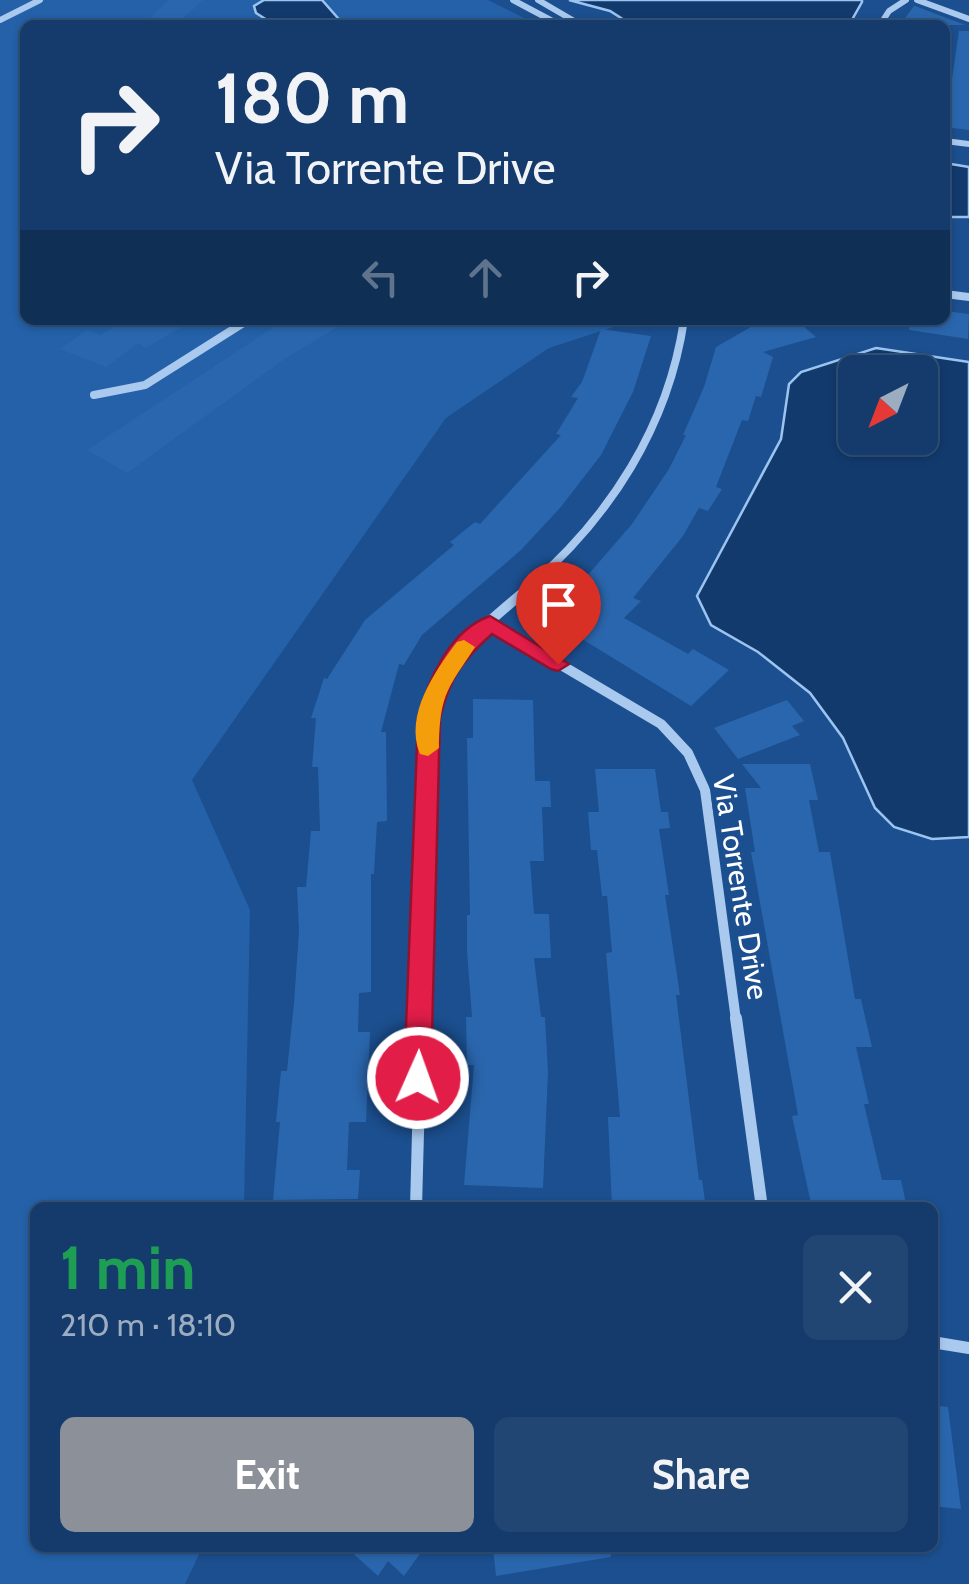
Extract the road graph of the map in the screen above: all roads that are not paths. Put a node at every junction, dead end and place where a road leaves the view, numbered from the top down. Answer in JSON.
{"nodes":[{"id":1,"x":40,"y":0,"type":"edge"},
{"id":2,"x":513,"y":0,"type":"edge"},
{"id":3,"x":538,"y":0,"type":"edge"},
{"id":4,"x":906,"y":0,"type":"edge"},
{"id":5,"x":918,"y":0,"type":"edge"},
{"id":6,"x":969,"y":19,"type":"edge"},
{"id":7,"x":0,"y":20,"type":"edge"},
{"id":8,"x":551,"y":20,"type":"edge"},
{"id":9,"x":572,"y":20,"type":"edge"},
{"id":10,"x":883,"y":20,"type":"edge"},
{"id":11,"x":240,"y":325,"type":"edge"},
{"id":12,"x":684,"y":325,"type":"edge"},
{"id":13,"x":94,"y":396,"type":"dead end"},
{"id":14,"x":490,"y":624,"type":"junction"},
{"id":15,"x":416,"y":1202,"type":"edge"},
{"id":16,"x":761,"y":1202,"type":"edge"},
{"id":17,"x":938,"y":1343,"type":"edge"},
{"id":18,"x":969,"y":1348,"type":"edge"}],
"edges":[{"from":1,"to":7,"type":"street"},
{"from":2,"to":8,"type":"street"},
{"from":3,"to":9,"type":"street"},
{"from":4,"to":10,"type":"street"},
{"from":5,"to":6,"type":"street"},
{"from":11,"to":13,"type":"street"},
{"from":12,"to":14,"type":"street"},
{"from":14,"to":15,"type":"street"},
{"from":14,"to":16,"type":"street","name":"Via Torrente Drive"},
{"from":17,"to":18,"type":"street"}]}
